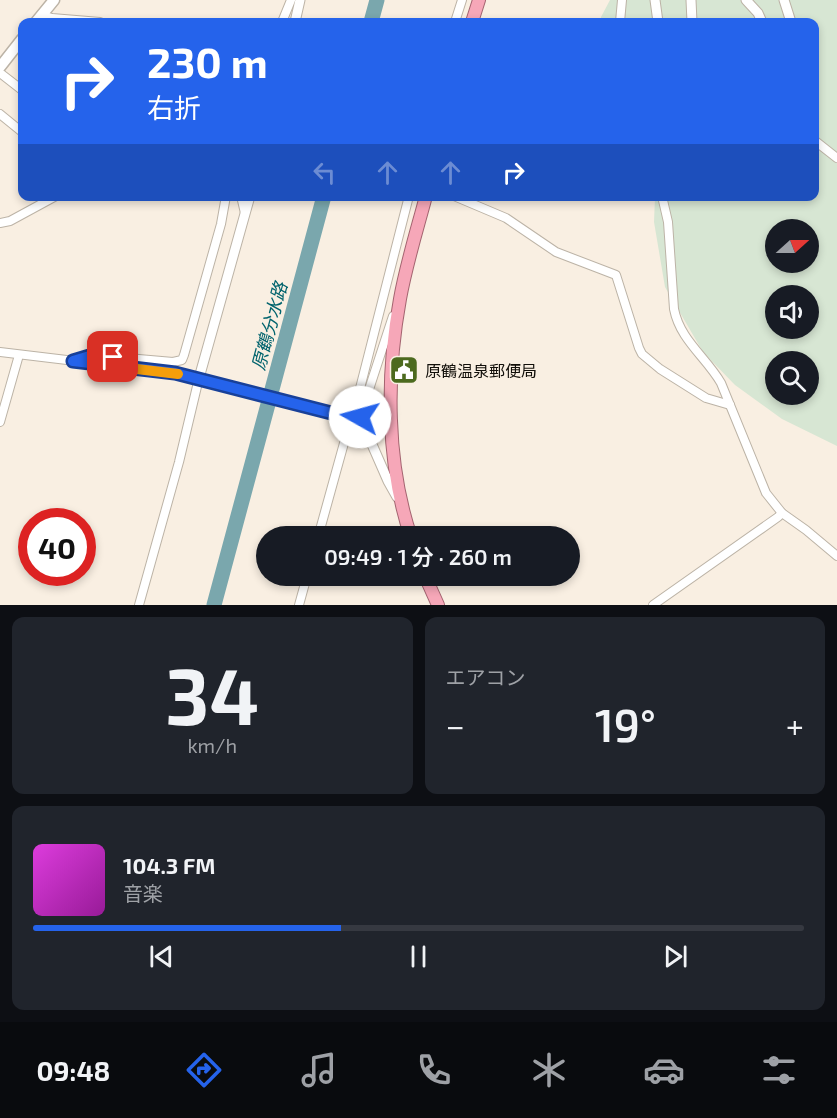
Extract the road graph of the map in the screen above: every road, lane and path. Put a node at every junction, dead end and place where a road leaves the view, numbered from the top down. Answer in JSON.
{"nodes":[{"id":1,"x":54,"y":0,"type":"edge"},
{"id":2,"x":291,"y":0,"type":"edge"},
{"id":3,"x":300,"y":0,"type":"edge"},
{"id":4,"x":462,"y":0,"type":"edge"},
{"id":5,"x":478,"y":0,"type":"edge"},
{"id":6,"x":622,"y":0,"type":"edge"},
{"id":7,"x":655,"y":0,"type":"edge"},
{"id":8,"x":691,"y":0,"type":"edge"},
{"id":9,"x":746,"y":0,"type":"edge"},
{"id":10,"x":784,"y":0,"type":"edge"},
{"id":11,"x":40,"y":18,"type":"edge"},
{"id":12,"x":284,"y":18,"type":"edge"},
{"id":13,"x":297,"y":18,"type":"edge"},
{"id":14,"x":456,"y":18,"type":"edge"},
{"id":15,"x":473,"y":18,"type":"edge"},
{"id":16,"x":620,"y":18,"type":"edge"},
{"id":17,"x":657,"y":18,"type":"edge"},
{"id":18,"x":692,"y":18,"type":"edge"},
{"id":19,"x":760,"y":18,"type":"edge"},
{"id":20,"x":790,"y":18,"type":"edge"},
{"id":21,"x":18,"y":44,"type":"edge"},
{"id":22,"x":0,"y":67,"type":"edge"},
{"id":23,"x":0,"y":73,"type":"edge"},
{"id":24,"x":18,"y":87,"type":"edge"},
{"id":25,"x":0,"y":114,"type":"edge"},
{"id":26,"x":18,"y":129,"type":"edge"},
{"id":27,"x":819,"y":144,"type":"edge"},
{"id":28,"x":837,"y":158,"type":"edge"},
{"id":29,"x":46,"y":201,"type":"edge"},
{"id":30,"x":225,"y":201,"type":"edge"},
{"id":31,"x":242,"y":201,"type":"edge"},
{"id":32,"x":249,"y":201,"type":"edge"},
{"id":33,"x":409,"y":201,"type":"edge"},
{"id":34,"x":425,"y":201,"type":"edge"},
{"id":35,"x":466,"y":201,"type":"edge"},
{"id":36,"x":663,"y":201,"type":"edge"},
{"id":37,"x":245,"y":213,"type":"junction"},
{"id":38,"x":0,"y":223,"type":"edge"},
{"id":39,"x":400,"y":298,"type":"junction"},
{"id":40,"x":0,"y":352,"type":"edge"},
{"id":41,"x":19,"y":355,"type":"junction"},
{"id":42,"x":73,"y":361,"type":"junction"},
{"id":43,"x":203,"y":380,"type":"junction"},
{"id":44,"x":730,"y":405,"type":"junction"},
{"id":45,"x":360,"y":417,"type":"junction"},
{"id":46,"x":0,"y":422,"type":"edge"},
{"id":47,"x":402,"y":504,"type":"junction"},
{"id":48,"x":782,"y":513,"type":"junction"},
{"id":49,"x":321,"y":526,"type":"edge"},
{"id":50,"x":408,"y":526,"type":"edge"},
{"id":51,"x":837,"y":556,"type":"edge"},
{"id":52,"x":304,"y":586,"type":"edge"},
{"id":53,"x":429,"y":586,"type":"edge"},
{"id":54,"x":139,"y":605,"type":"edge"},
{"id":55,"x":299,"y":605,"type":"edge"},
{"id":56,"x":438,"y":605,"type":"edge"},
{"id":57,"x":653,"y":605,"type":"edge"}],
"edges":[{"from":1,"to":11,"type":"main road"},
{"from":2,"to":12,"type":"street"},
{"from":3,"to":13,"type":"street"},
{"from":4,"to":14,"type":"street"},
{"from":5,"to":15,"type":"highway"},
{"from":6,"to":16,"type":"street"},
{"from":7,"to":17,"type":"street"},
{"from":8,"to":18,"type":"street"},
{"from":9,"to":19,"type":"street"},
{"from":10,"to":20,"type":"street"},
{"from":21,"to":22,"type":"main road"},
{"from":23,"to":24,"type":"street"},
{"from":25,"to":26,"type":"street"},
{"from":27,"to":28,"type":"street"},
{"from":29,"to":38,"type":"street"},
{"from":30,"to":42,"type":"street"},
{"from":31,"to":37,"type":"street"},
{"from":32,"to":37,"type":"street"},
{"from":33,"to":45,"type":"street"},
{"from":34,"to":39,"type":"highway"},
{"from":35,"to":44,"type":"street"},
{"from":36,"to":44,"type":"street"},
{"from":37,"to":43,"type":"street"},
{"from":39,"to":45,"type":"street"},
{"from":39,"to":47,"type":"highway"},
{"from":40,"to":41,"type":"street"},
{"from":41,"to":42,"type":"street"},
{"from":41,"to":46,"type":"street"},
{"from":42,"to":43,"type":"street"},
{"from":43,"to":45,"type":"street"},
{"from":43,"to":54,"type":"street"},
{"from":44,"to":48,"type":"street"},
{"from":45,"to":47,"type":"street"},
{"from":45,"to":49,"type":"street"},
{"from":47,"to":50,"type":"highway"},
{"from":48,"to":51,"type":"street"},
{"from":48,"to":57,"type":"street"},
{"from":52,"to":55,"type":"street"},
{"from":53,"to":56,"type":"highway"}]}
